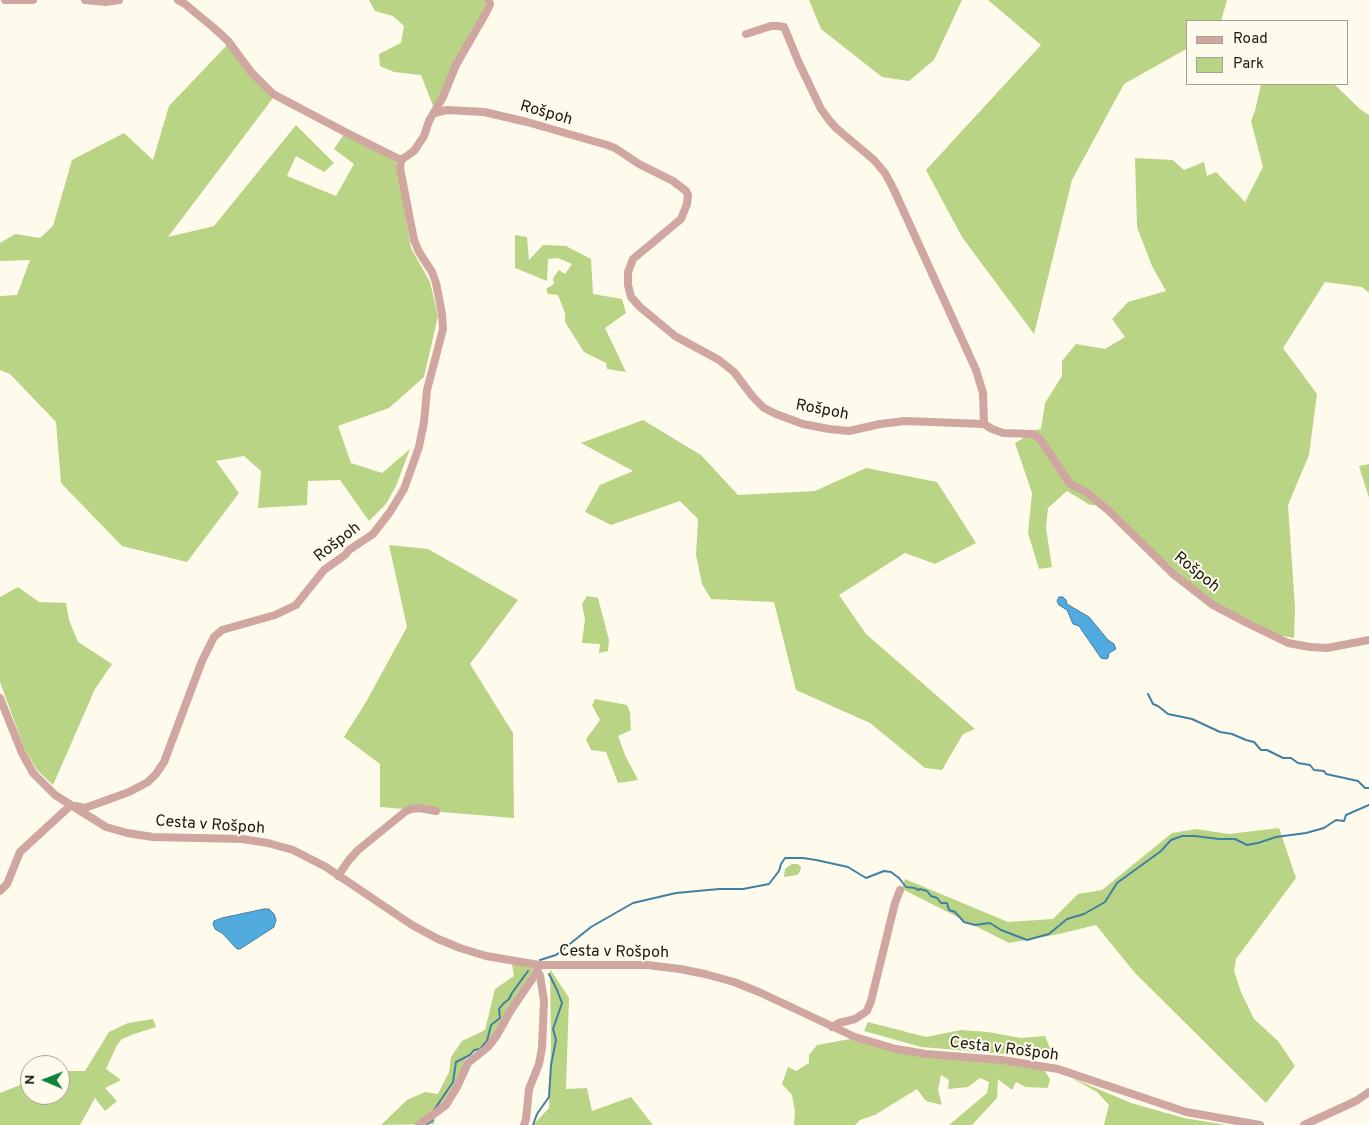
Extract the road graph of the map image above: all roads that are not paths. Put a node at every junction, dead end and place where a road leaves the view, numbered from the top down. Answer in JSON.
{"nodes":[{"id":1,"x":5,"y":0,"type":"edge"},
{"id":2,"x":33,"y":0,"type":"edge"},
{"id":3,"x":85,"y":0,"type":"edge"},
{"id":4,"x":119,"y":0,"type":"edge"},
{"id":5,"x":178,"y":0,"type":"edge"},
{"id":6,"x":489,"y":0,"type":"edge"},
{"id":7,"x":746,"y":34,"type":"dead end"},
{"id":8,"x":435,"y":113,"type":"junction"},
{"id":9,"x":401,"y":160,"type":"junction"},
{"id":10,"x":984,"y":424,"type":"junction"},
{"id":11,"x":1369,"y":640,"type":"edge"},
{"id":12,"x":0,"y":698,"type":"edge"},
{"id":13,"x":71,"y":805,"type":"junction"},
{"id":14,"x":436,"y":811,"type":"dead end"},
{"id":15,"x":338,"y":876,"type":"junction"},
{"id":16,"x":900,"y":890,"type":"dead end"},
{"id":17,"x":0,"y":892,"type":"edge"},
{"id":18,"x":538,"y":969,"type":"junction"},
{"id":19,"x":832,"y":1027,"type":"junction"},
{"id":20,"x":1369,"y":1092,"type":"edge"},
{"id":21,"x":419,"y":1125,"type":"edge"},
{"id":22,"x":524,"y":1125,"type":"edge"},
{"id":23,"x":1258,"y":1125,"type":"edge"},
{"id":24,"x":1304,"y":1125,"type":"edge"}],
"edges":[{"from":1,"to":2,"type":"street"},
{"from":3,"to":4,"type":"street"},
{"from":5,"to":9,"type":"street"},
{"from":6,"to":8,"type":"street"},
{"from":7,"to":10,"type":"street"},
{"from":8,"to":9,"type":"street"},
{"from":8,"to":10,"type":"street","name":"Rošpoh"},
{"from":9,"to":13,"type":"street","name":"Rošpoh"},
{"from":10,"to":11,"type":"street","name":"Rošpoh"},
{"from":12,"to":13,"type":"street","name":"Cesta v Rošpoh"},
{"from":13,"to":15,"type":"street","name":"Cesta v Rošpoh"},
{"from":13,"to":17,"type":"street"},
{"from":14,"to":15,"type":"street"},
{"from":15,"to":18,"type":"street","name":"Cesta v Rošpoh"},
{"from":16,"to":19,"type":"street"},
{"from":18,"to":19,"type":"street","name":"Cesta v Rošpoh"},
{"from":18,"to":21,"type":"street"},
{"from":18,"to":22,"type":"street"},
{"from":19,"to":23,"type":"street","name":"Cesta v Rošpoh"},
{"from":20,"to":24,"type":"street"}]}
